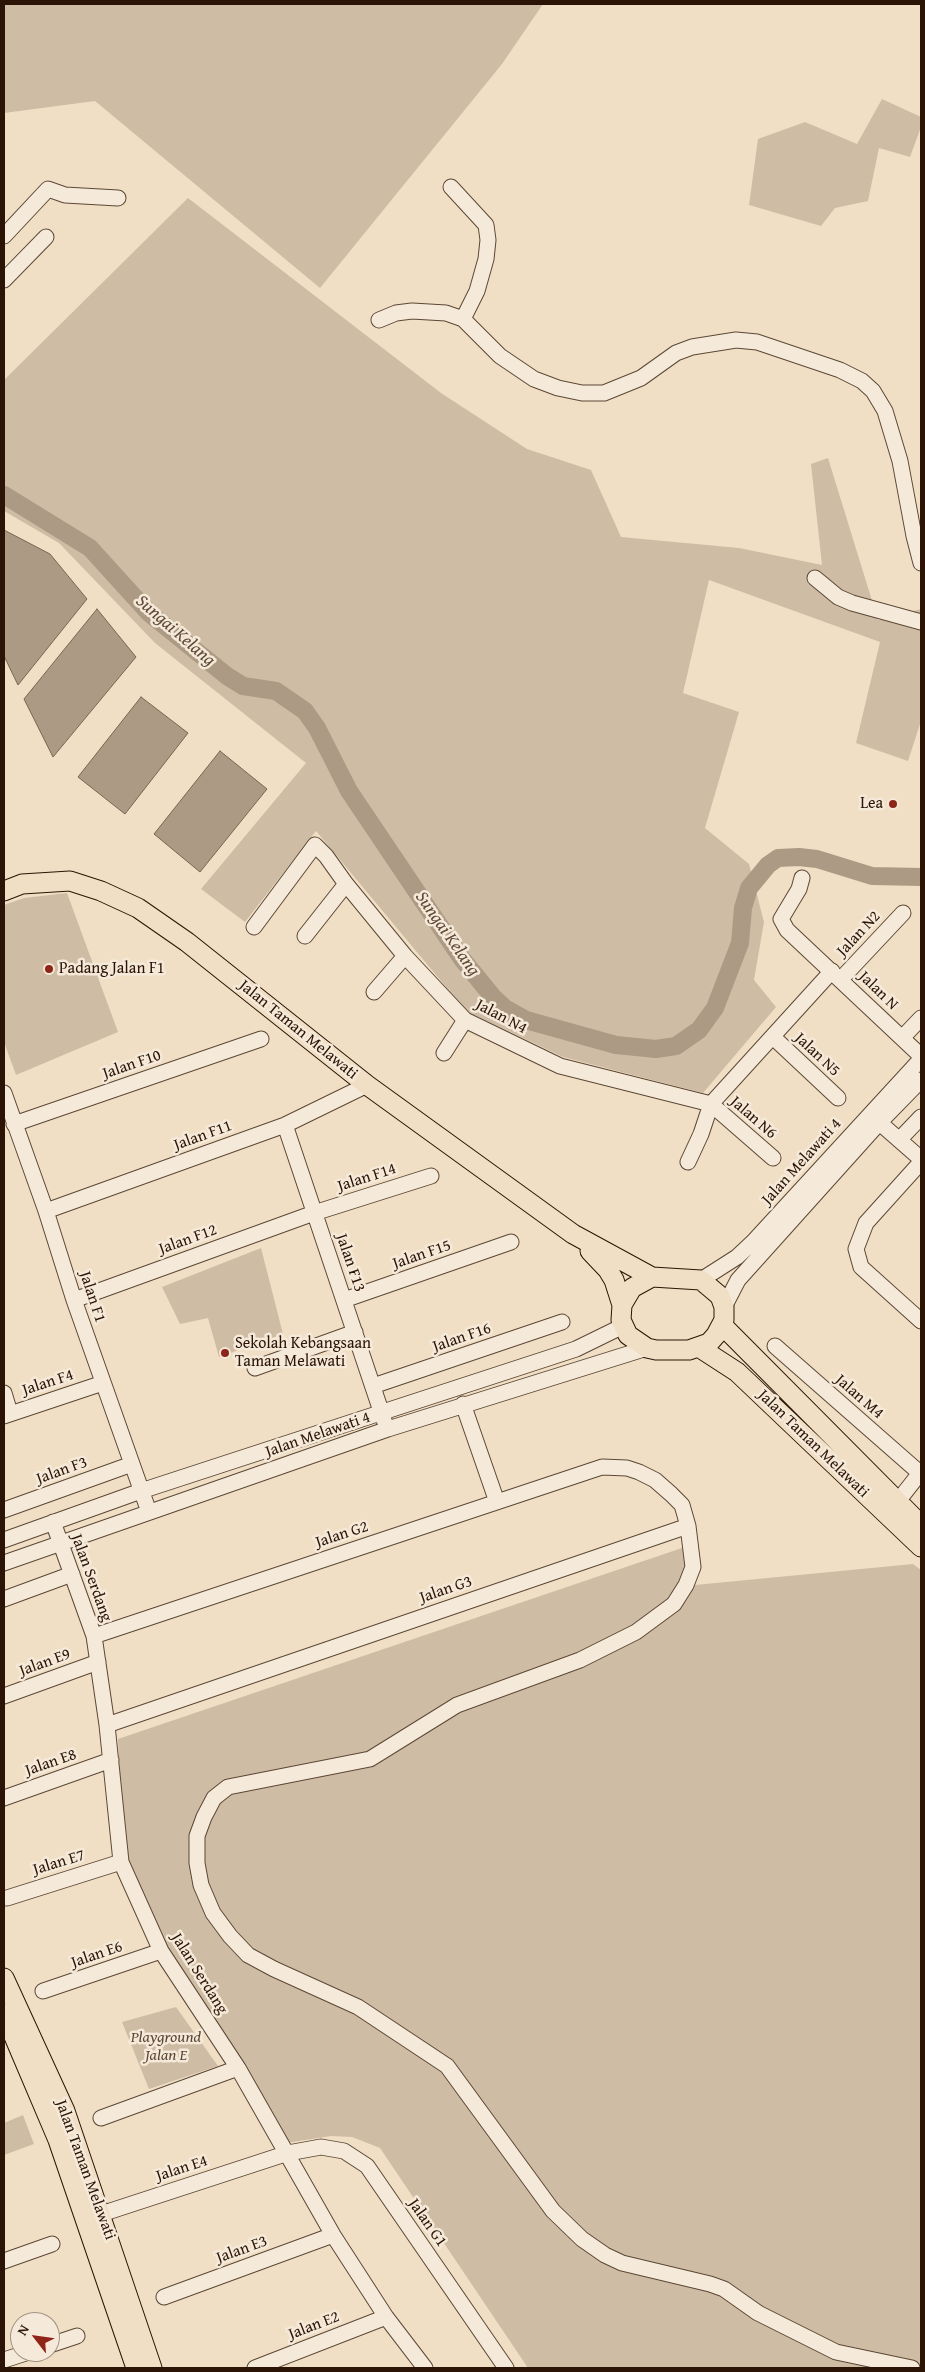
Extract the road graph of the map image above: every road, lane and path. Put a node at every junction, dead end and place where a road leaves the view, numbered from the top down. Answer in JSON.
{"nodes":[{"id":1,"x":451,"y":187,"type":"dead end"},
{"id":2,"x":118,"y":198,"type":"dead end"},
{"id":3,"x":4,"y":236,"type":"edge"},
{"id":4,"x":46,"y":237,"type":"dead end"},
{"id":5,"x":4,"y":280,"type":"edge"},
{"id":6,"x":463,"y":319,"type":"junction"},
{"id":7,"x":379,"y":320,"type":"dead end"},
{"id":8,"x":908,"y":502,"type":"junction"},
{"id":9,"x":921,"y":512,"type":"edge"},
{"id":10,"x":921,"y":522,"type":"edge"},
{"id":11,"x":914,"y":536,"type":"junction"},
{"id":12,"x":920,"y":556,"type":"edge"},
{"id":13,"x":815,"y":578,"type":"dead end"},
{"id":14,"x":921,"y":622,"type":"edge"},
{"id":15,"x":802,"y":878,"type":"dead end"},
{"id":16,"x":346,"y":884,"type":"junction"},
{"id":17,"x":4,"y":891,"type":"edge"},
{"id":18,"x":903,"y":913,"type":"dead end"},
{"id":19,"x":254,"y":927,"type":"dead end"},
{"id":20,"x":306,"y":936,"type":"dead end"},
{"id":21,"x":405,"y":956,"type":"junction"},
{"id":22,"x":836,"y":975,"type":"junction"},
{"id":23,"x":374,"y":992,"type":"dead end"},
{"id":24,"x":921,"y":1018,"type":"edge"},
{"id":25,"x":465,"y":1020,"type":"junction"},
{"id":26,"x":773,"y":1037,"type":"junction"},
{"id":27,"x":902,"y":1038,"type":"junction"},
{"id":28,"x":261,"y":1039,"type":"dead end"},
{"id":29,"x":444,"y":1053,"type":"dead end"},
{"id":30,"x":921,"y":1057,"type":"edge"},
{"id":31,"x":921,"y":1080,"type":"edge"},
{"id":32,"x":367,"y":1085,"type":"junction"},
{"id":33,"x":4,"y":1093,"type":"edge"},
{"id":34,"x":838,"y":1098,"type":"dead end"},
{"id":35,"x":711,"y":1104,"type":"junction"},
{"id":36,"x":921,"y":1116,"type":"edge"},
{"id":37,"x":875,"y":1119,"type":"junction"},
{"id":38,"x":14,"y":1124,"type":"junction"},
{"id":39,"x":284,"y":1125,"type":"junction"},
{"id":40,"x":899,"y":1140,"type":"junction"},
{"id":41,"x":773,"y":1158,"type":"dead end"},
{"id":42,"x":921,"y":1161,"type":"edge"},
{"id":43,"x":688,"y":1162,"type":"dead end"},
{"id":44,"x":431,"y":1176,"type":"dead end"},
{"id":45,"x":46,"y":1211,"type":"junction"},
{"id":46,"x":314,"y":1213,"type":"junction"},
{"id":47,"x":573,"y":1234,"type":"junction"},
{"id":48,"x":511,"y":1242,"type":"dead end"},
{"id":49,"x":652,"y":1278,"type":"junction"},
{"id":50,"x":701,"y":1280,"type":"junction"},
{"id":51,"x":74,"y":1300,"type":"junction"},
{"id":52,"x":344,"y":1300,"type":"junction"},
{"id":53,"x":622,"y":1305,"type":"junction"},
{"id":54,"x":724,"y":1306,"type":"junction"},
{"id":55,"x":921,"y":1321,"type":"edge"},
{"id":56,"x":562,"y":1322,"type":"dead end"},
{"id":57,"x":623,"y":1326,"type":"junction"},
{"id":58,"x":722,"y":1326,"type":"junction"},
{"id":59,"x":354,"y":1332,"type":"junction"},
{"id":60,"x":775,"y":1346,"type":"dead end"},
{"id":61,"x":647,"y":1348,"type":"junction"},
{"id":62,"x":700,"y":1348,"type":"junction"},
{"id":63,"x":254,"y":1368,"type":"dead end"},
{"id":64,"x":103,"y":1383,"type":"junction"},
{"id":65,"x":373,"y":1386,"type":"junction"},
{"id":66,"x":4,"y":1393,"type":"edge"},
{"id":67,"x":463,"y":1404,"type":"junction"},
{"id":68,"x":382,"y":1412,"type":"junction"},
{"id":69,"x":7,"y":1414,"type":"edge"},
{"id":70,"x":388,"y":1429,"type":"junction"},
{"id":71,"x":132,"y":1464,"type":"junction"},
{"id":72,"x":921,"y":1474,"type":"edge"},
{"id":73,"x":141,"y":1491,"type":"junction"},
{"id":74,"x":497,"y":1502,"type":"junction"},
{"id":75,"x":893,"y":1509,"type":"junction"},
{"id":76,"x":4,"y":1510,"type":"edge"},
{"id":77,"x":149,"y":1512,"type":"junction"},
{"id":78,"x":53,"y":1522,"type":"junction"},
{"id":79,"x":921,"y":1525,"type":"edge"},
{"id":80,"x":688,"y":1526,"type":"junction"},
{"id":81,"x":4,"y":1540,"type":"edge"},
{"id":82,"x":61,"y":1543,"type":"junction"},
{"id":83,"x":921,"y":1547,"type":"edge"},
{"id":84,"x":4,"y":1563,"type":"edge"},
{"id":85,"x":72,"y":1574,"type":"junction"},
{"id":86,"x":4,"y":1599,"type":"edge"},
{"id":87,"x":94,"y":1636,"type":"junction"},
{"id":88,"x":98,"y":1662,"type":"junction"},
{"id":89,"x":4,"y":1696,"type":"edge"},
{"id":90,"x":107,"y":1725,"type":"junction"},
{"id":91,"x":110,"y":1760,"type":"junction"},
{"id":92,"x":4,"y":1798,"type":"edge"},
{"id":93,"x":121,"y":1862,"type":"junction"},
{"id":94,"x":7,"y":1898,"type":"dead end"},
{"id":95,"x":161,"y":1952,"type":"junction"},
{"id":96,"x":4,"y":1978,"type":"edge"},
{"id":97,"x":43,"y":1991,"type":"dead end"},
{"id":98,"x":4,"y":2013,"type":"edge"},
{"id":99,"x":238,"y":2068,"type":"junction"},
{"id":100,"x":101,"y":2118,"type":"dead end"},
{"id":101,"x":288,"y":2154,"type":"junction"},
{"id":102,"x":93,"y":2216,"type":"junction"},
{"id":103,"x":333,"y":2235,"type":"junction"},
{"id":104,"x":52,"y":2244,"type":"dead end"},
{"id":105,"x":4,"y":2261,"type":"edge"},
{"id":106,"x":164,"y":2297,"type":"dead end"},
{"id":107,"x":386,"y":2317,"type":"junction"},
{"id":108,"x":77,"y":2336,"type":"dead end"},
{"id":109,"x":60,"y":2342,"type":"edge"},
{"id":110,"x":136,"y":2368,"type":"edge"},
{"id":111,"x":152,"y":2368,"type":"edge"},
{"id":112,"x":255,"y":2368,"type":"edge"},
{"id":113,"x":425,"y":2368,"type":"edge"},
{"id":114,"x":506,"y":2368,"type":"edge"},
{"id":115,"x":912,"y":2368,"type":"edge"}],
"edges":[{"from":1,"to":6,"type":"street"},
{"from":2,"to":3,"type":"street"},
{"from":4,"to":5,"type":"street"},
{"from":6,"to":7,"type":"street"},
{"from":6,"to":8,"type":"street"},
{"from":8,"to":9,"type":"street"},
{"from":8,"to":11,"type":"street"},
{"from":10,"to":11,"type":"street"},
{"from":11,"to":12,"type":"street"},
{"from":13,"to":14,"type":"street"},
{"from":15,"to":22,"type":"street","name":"Jalan N"},
{"from":16,"to":19,"type":"street","name":"Jalan N4"},
{"from":16,"to":20,"type":"street"},
{"from":16,"to":21,"type":"street","name":"Jalan N4"},
{"from":17,"to":32,"type":"main road","name":"Jalan Taman Melawati"},
{"from":18,"to":22,"type":"street","name":"Jalan N2"},
{"from":21,"to":23,"type":"street"},
{"from":21,"to":25,"type":"street","name":"Jalan N4"},
{"from":22,"to":26,"type":"street"},
{"from":22,"to":27,"type":"street","name":"Jalan N"},
{"from":24,"to":27,"type":"street"},
{"from":25,"to":29,"type":"street"},
{"from":25,"to":35,"type":"street","name":"Jalan N4"},
{"from":26,"to":34,"type":"street","name":"Jalan N5"},
{"from":26,"to":35,"type":"street"},
{"from":27,"to":30,"type":"street","name":"Jalan N"},
{"from":28,"to":38,"type":"street","name":"Jalan F10"},
{"from":30,"to":37,"type":"street","name":"Jalan Melawati 4"},
{"from":31,"to":37,"type":"street","name":"Jalan Melawati 4"},
{"from":32,"to":39,"type":"street","name":"Jalan F11"},
{"from":32,"to":47,"type":"main road","name":"Jalan Taman Melawati"},
{"from":33,"to":38,"type":"street","name":"Jalan F1"},
{"from":35,"to":41,"type":"street","name":"Jalan N6"},
{"from":35,"to":43,"type":"street"},
{"from":36,"to":40,"type":"street"},
{"from":37,"to":40,"type":"street"},
{"from":37,"to":50,"type":"street","name":"Jalan Melawati 4"},
{"from":37,"to":54,"type":"street","name":"Jalan Melawati 4"},
{"from":38,"to":45,"type":"street","name":"Jalan F1"},
{"from":39,"to":45,"type":"street","name":"Jalan F11"},
{"from":39,"to":46,"type":"street","name":"Jalan F13"},
{"from":40,"to":42,"type":"street"},
{"from":42,"to":55,"type":"street"},
{"from":44,"to":46,"type":"street","name":"Jalan F14"},
{"from":45,"to":51,"type":"street","name":"Jalan F1"},
{"from":46,"to":51,"type":"street","name":"Jalan F12"},
{"from":46,"to":52,"type":"street","name":"Jalan F13"},
{"from":47,"to":49,"type":"main road","name":"Jalan Taman Melawati"},
{"from":47,"to":53,"type":"main road","name":"Jalan Taman Melawati"},
{"from":48,"to":52,"type":"street","name":"Jalan F15"},
{"from":49,"to":50,"type":"main road"},
{"from":49,"to":53,"type":"main road"},
{"from":50,"to":54,"type":"main road"},
{"from":51,"to":64,"type":"street","name":"Jalan F1"},
{"from":52,"to":59,"type":"street","name":"Jalan F13"},
{"from":53,"to":57,"type":"main road"},
{"from":54,"to":58,"type":"main road"},
{"from":56,"to":65,"type":"street","name":"Jalan F16"},
{"from":57,"to":61,"type":"main road"},
{"from":57,"to":68,"type":"street","name":"Jalan Melawati 4"},
{"from":58,"to":62,"type":"main road"},
{"from":58,"to":75,"type":"main road","name":"Jalan Taman Melawati"},
{"from":59,"to":63,"type":"street"},
{"from":59,"to":65,"type":"street","name":"Jalan F13"},
{"from":60,"to":72,"type":"street","name":"Jalan M4"},
{"from":61,"to":62,"type":"main road"},
{"from":61,"to":67,"type":"street","name":"Jalan Melawati 4"},
{"from":62,"to":75,"type":"main road","name":"Jalan Taman Melawati"},
{"from":64,"to":69,"type":"street","name":"Jalan F4"},
{"from":64,"to":71,"type":"street","name":"Jalan F1"},
{"from":65,"to":68,"type":"street","name":"Jalan F13"},
{"from":66,"to":69,"type":"street"},
{"from":67,"to":70,"type":"street","name":"Jalan Melawati 4"},
{"from":67,"to":74,"type":"street"},
{"from":68,"to":70,"type":"street","name":"Jalan F13"},
{"from":68,"to":73,"type":"street","name":"Jalan Melawati 4"},
{"from":70,"to":77,"type":"street","name":"Jalan Melawati 4"},
{"from":71,"to":73,"type":"street","name":"Jalan F1"},
{"from":71,"to":76,"type":"street","name":"Jalan F3"},
{"from":72,"to":75,"type":"street"},
{"from":73,"to":77,"type":"street","name":"Jalan F1"},
{"from":73,"to":78,"type":"street","name":"Jalan Melawati 4"},
{"from":74,"to":80,"type":"street","name":"Jalan G2"},
{"from":74,"to":87,"type":"street","name":"Jalan G2"},
{"from":75,"to":79,"type":"main road","name":"Jalan Taman Melawati"},
{"from":75,"to":83,"type":"main road","name":"Jalan Taman Melawati"},
{"from":77,"to":82,"type":"street","name":"Jalan Melawati 4"},
{"from":78,"to":81,"type":"street","name":"Jalan Melawati 4"},
{"from":78,"to":82,"type":"street","name":"Jalan Serdang"},
{"from":80,"to":90,"type":"street","name":"Jalan G3"},
{"from":80,"to":115,"type":"street"},
{"from":82,"to":84,"type":"street","name":"Jalan Melawati 4"},
{"from":82,"to":85,"type":"street","name":"Jalan Serdang"},
{"from":85,"to":86,"type":"street"},
{"from":85,"to":87,"type":"street","name":"Jalan Serdang"},
{"from":87,"to":88,"type":"street","name":"Jalan Serdang"},
{"from":88,"to":89,"type":"street","name":"Jalan E9"},
{"from":88,"to":90,"type":"street","name":"Jalan Serdang"},
{"from":90,"to":91,"type":"street","name":"Jalan Serdang"},
{"from":91,"to":92,"type":"street","name":"Jalan E8"},
{"from":91,"to":93,"type":"street","name":"Jalan Serdang"},
{"from":93,"to":94,"type":"street","name":"Jalan E7"},
{"from":93,"to":95,"type":"street","name":"Jalan Serdang"},
{"from":95,"to":97,"type":"street","name":"Jalan E6"},
{"from":95,"to":99,"type":"street","name":"Jalan Serdang"},
{"from":96,"to":102,"type":"main road","name":"Jalan Taman Melawati"},
{"from":98,"to":102,"type":"main road","name":"Jalan Taman Melawati"},
{"from":99,"to":100,"type":"street"},
{"from":99,"to":101,"type":"street","name":"Jalan Serdang"},
{"from":101,"to":102,"type":"street","name":"Jalan E4"},
{"from":101,"to":103,"type":"street","name":"Jalan Serdang"},
{"from":101,"to":114,"type":"street","name":"Jalan G1"},
{"from":102,"to":110,"type":"main road","name":"Jalan Taman Melawati"},
{"from":102,"to":111,"type":"main road","name":"Jalan Taman Melawati"},
{"from":103,"to":106,"type":"street","name":"Jalan E3"},
{"from":103,"to":107,"type":"street","name":"Jalan Serdang"},
{"from":104,"to":105,"type":"street"},
{"from":107,"to":112,"type":"street","name":"Jalan E2"},
{"from":107,"to":113,"type":"street","name":"Jalan Serdang"},
{"from":108,"to":109,"type":"street"}]}
